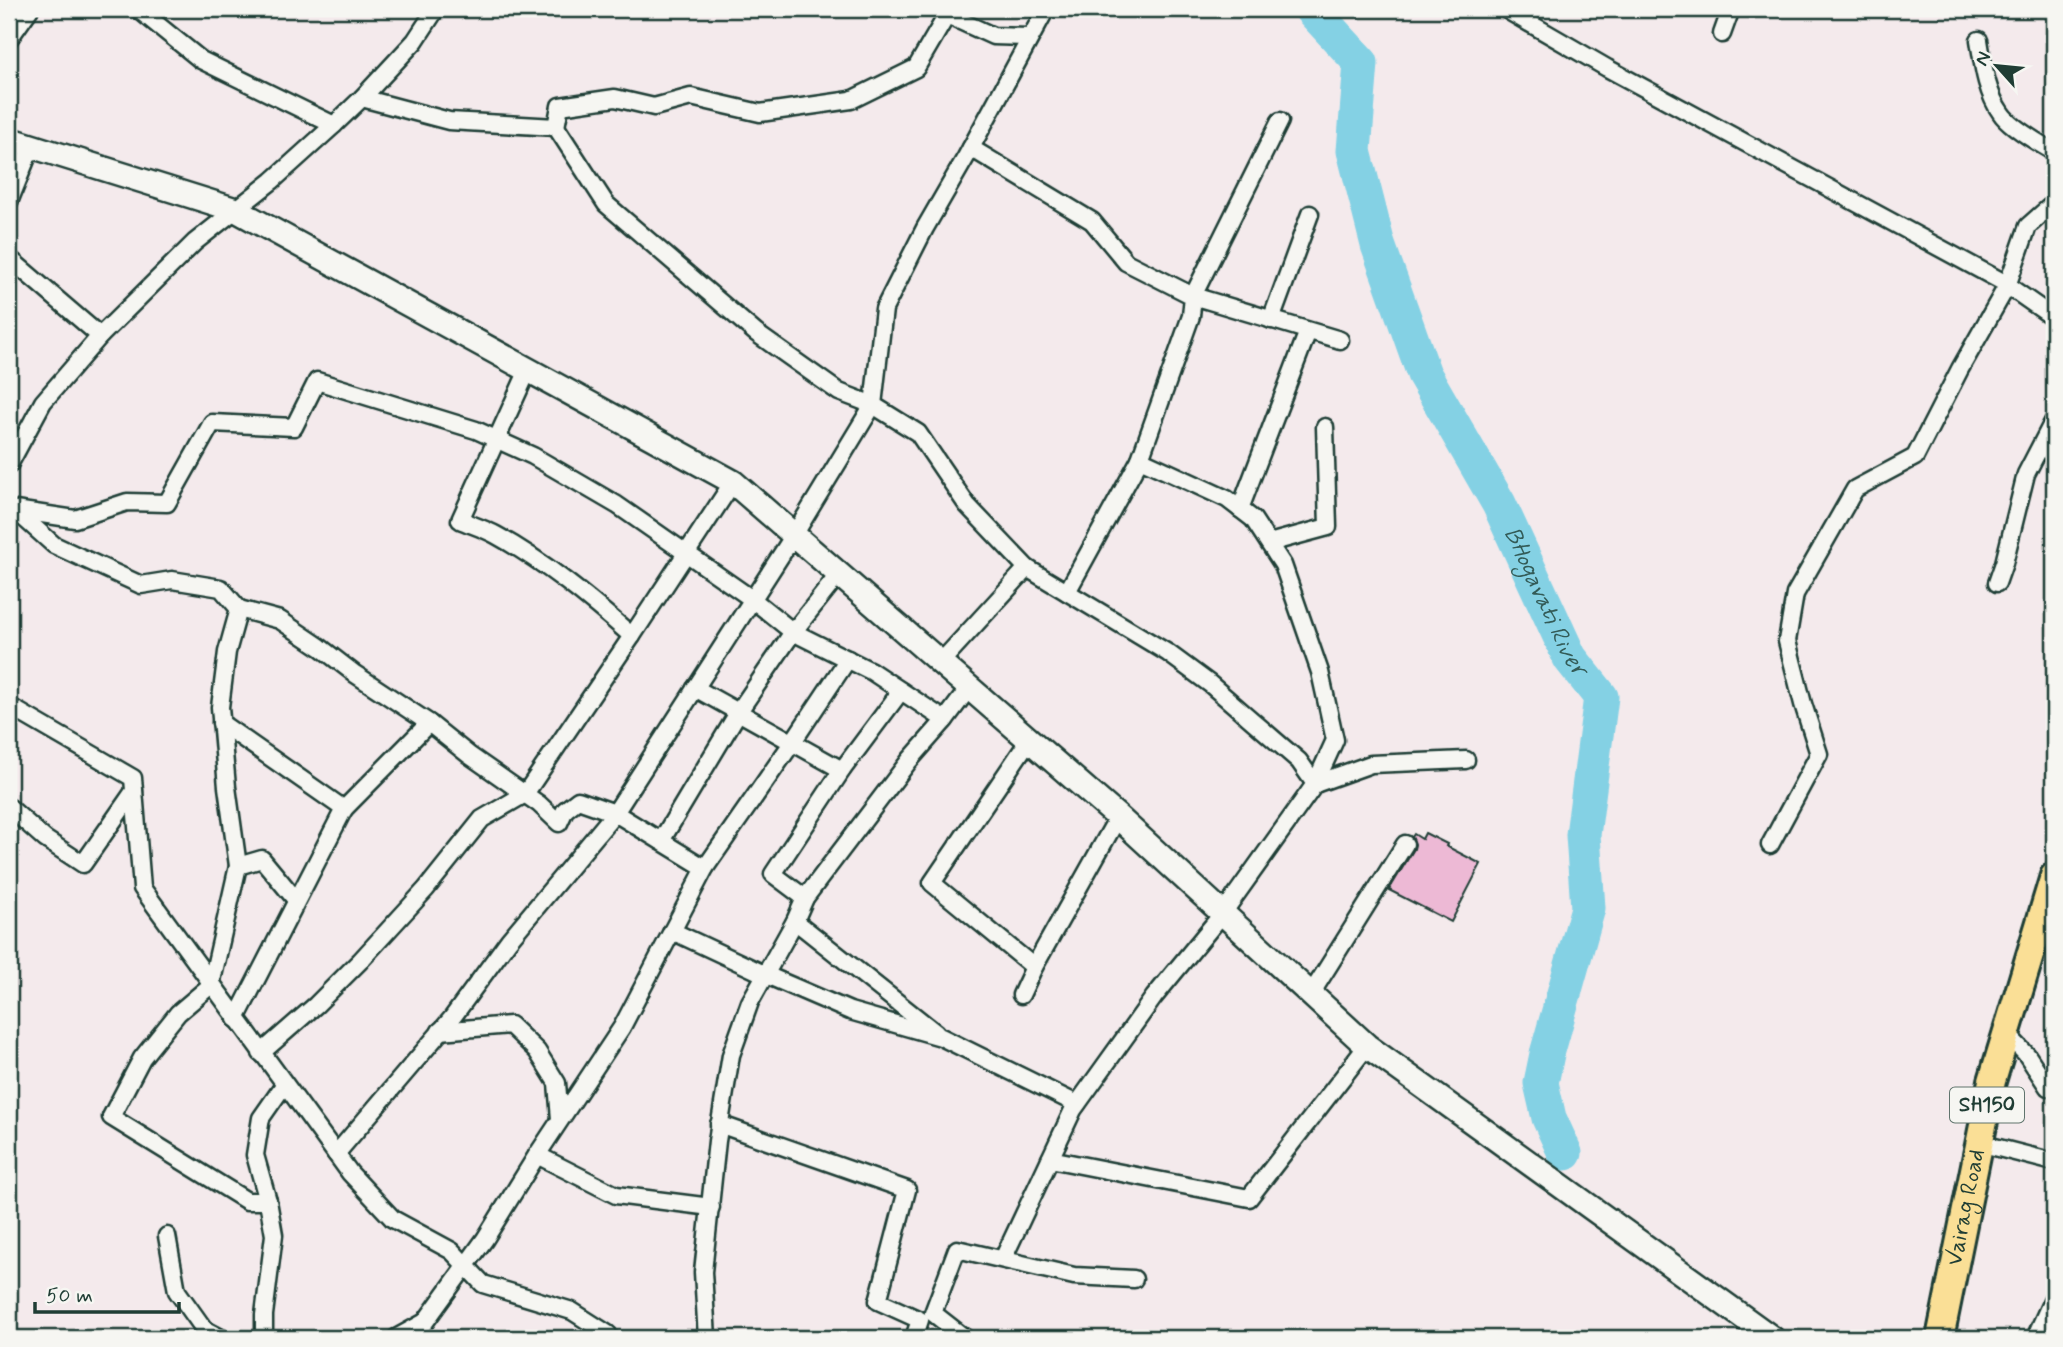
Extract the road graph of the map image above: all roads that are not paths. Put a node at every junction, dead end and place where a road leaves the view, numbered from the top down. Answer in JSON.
{"nodes":[{"id":1,"x":30,"y":9,"type":"edge"},
{"id":2,"x":138,"y":9,"type":"edge"},
{"id":3,"x":436,"y":9,"type":"edge"},
{"id":4,"x":1046,"y":9,"type":"edge"},
{"id":5,"x":1505,"y":9,"type":"edge"},
{"id":6,"x":1731,"y":9,"type":"edge"},
{"id":7,"x":941,"y":12,"type":"edge"},
{"id":8,"x":1722,"y":34,"type":"dead end"},
{"id":9,"x":1030,"y":37,"type":"junction"},
{"id":10,"x":9,"y":39,"type":"edge"},
{"id":11,"x":1979,"y":40,"type":"dead end"},
{"id":12,"x":362,"y":99,"type":"junction"},
{"id":13,"x":1280,"y":121,"type":"dead end"},
{"id":14,"x":334,"y":125,"type":"junction"},
{"id":15,"x":556,"y":127,"type":"junction"},
{"id":16,"x":9,"y":139,"type":"edge"},
{"id":17,"x":32,"y":145,"type":"junction"},
{"id":18,"x":971,"y":148,"type":"junction"},
{"id":19,"x":2054,"y":152,"type":"edge"},
{"id":20,"x":9,"y":202,"type":"edge"},
{"id":21,"x":2054,"y":203,"type":"edge"},
{"id":22,"x":236,"y":210,"type":"junction"},
{"id":23,"x":1310,"y":214,"type":"dead end"},
{"id":24,"x":9,"y":258,"type":"edge"},
{"id":25,"x":2007,"y":286,"type":"junction"},
{"id":26,"x":1193,"y":296,"type":"junction"},
{"id":27,"x":2054,"y":318,"type":"edge"},
{"id":28,"x":1270,"y":320,"type":"junction"},
{"id":29,"x":1308,"y":331,"type":"junction"},
{"id":30,"x":100,"y":336,"type":"junction"},
{"id":31,"x":1340,"y":340,"type":"dead end"},
{"id":32,"x":528,"y":370,"type":"junction"},
{"id":33,"x":873,"y":405,"type":"junction"},
{"id":34,"x":2054,"y":420,"type":"edge"},
{"id":35,"x":1325,"y":427,"type":"dead end"},
{"id":36,"x":497,"y":440,"type":"junction"},
{"id":37,"x":1140,"y":459,"type":"junction"},
{"id":38,"x":9,"y":465,"type":"edge"},
{"id":39,"x":733,"y":482,"type":"junction"},
{"id":40,"x":11,"y":507,"type":"edge"},
{"id":41,"x":1240,"y":509,"type":"junction"},
{"id":42,"x":794,"y":535,"type":"junction"},
{"id":43,"x":1269,"y":543,"type":"junction"},
{"id":44,"x":686,"y":554,"type":"junction"},
{"id":45,"x":1027,"y":568,"type":"junction"},
{"id":46,"x":839,"y":574,"type":"junction"},
{"id":47,"x":1997,"y":583,"type":"dead end"},
{"id":48,"x":1068,"y":592,"type":"junction"},
{"id":49,"x":752,"y":599,"type":"junction"},
{"id":50,"x":239,"y":608,"type":"junction"},
{"id":51,"x":793,"y":632,"type":"junction"},
{"id":52,"x":632,"y":636,"type":"junction"},
{"id":53,"x":848,"y":659,"type":"junction"},
{"id":54,"x":940,"y":663,"type":"junction"},
{"id":55,"x":695,"y":688,"type":"junction"},
{"id":56,"x":969,"y":688,"type":"junction"},
{"id":57,"x":901,"y":691,"type":"junction"},
{"id":58,"x":9,"y":706,"type":"edge"},
{"id":59,"x":739,"y":711,"type":"junction"},
{"id":60,"x":945,"y":720,"type":"junction"},
{"id":61,"x":221,"y":723,"type":"junction"},
{"id":62,"x":429,"y":723,"type":"junction"},
{"id":63,"x":1029,"y":740,"type":"junction"},
{"id":64,"x":792,"y":743,"type":"junction"},
{"id":65,"x":1466,"y":760,"type":"dead end"},
{"id":66,"x":842,"y":770,"type":"junction"},
{"id":67,"x":1315,"y":784,"type":"junction"},
{"id":68,"x":134,"y":791,"type":"junction"},
{"id":69,"x":525,"y":794,"type":"junction"},
{"id":70,"x":9,"y":807,"type":"edge"},
{"id":71,"x":344,"y":808,"type":"junction"},
{"id":72,"x":615,"y":813,"type":"junction"},
{"id":73,"x":1118,"y":817,"type":"junction"},
{"id":74,"x":661,"y":841,"type":"junction"},
{"id":75,"x":1405,"y":844,"type":"dead end"},
{"id":76,"x":1770,"y":845,"type":"dead end"},
{"id":77,"x":238,"y":866,"type":"junction"},
{"id":78,"x":705,"y":868,"type":"junction"},
{"id":79,"x":2054,"y":876,"type":"edge"},
{"id":80,"x":805,"y":898,"type":"junction"},
{"id":81,"x":296,"y":900,"type":"junction"},
{"id":82,"x":1223,"y":913,"type":"junction"},
{"id":83,"x":795,"y":921,"type":"junction"},
{"id":84,"x":672,"y":931,"type":"junction"},
{"id":85,"x":1034,"y":967,"type":"junction"},
{"id":86,"x":764,"y":974,"type":"junction"},
{"id":87,"x":211,"y":985,"type":"junction"},
{"id":88,"x":1311,"y":994,"type":"junction"},
{"id":89,"x":1021,"y":995,"type":"dead end"},
{"id":90,"x":236,"y":1019,"type":"junction"},
{"id":91,"x":440,"y":1031,"type":"junction"},
{"id":92,"x":2006,"y":1034,"type":"junction"},
{"id":93,"x":941,"y":1037,"type":"junction"},
{"id":94,"x":1367,"y":1046,"type":"junction"},
{"id":95,"x":261,"y":1053,"type":"junction"},
{"id":96,"x":284,"y":1085,"type":"junction"},
{"id":97,"x":2054,"y":1088,"type":"edge"},
{"id":98,"x":1077,"y":1104,"type":"junction"},
{"id":99,"x":560,"y":1119,"type":"junction"},
{"id":100,"x":719,"y":1124,"type":"junction"},
{"id":101,"x":1979,"y":1143,"type":"junction"},
{"id":102,"x":336,"y":1154,"type":"junction"},
{"id":103,"x":537,"y":1155,"type":"junction"},
{"id":104,"x":1050,"y":1159,"type":"junction"},
{"id":105,"x":2054,"y":1162,"type":"edge"},
{"id":106,"x":268,"y":1201,"type":"junction"},
{"id":107,"x":711,"y":1207,"type":"junction"},
{"id":108,"x":167,"y":1236,"type":"dead end"},
{"id":109,"x":1003,"y":1259,"type":"junction"},
{"id":110,"x":465,"y":1266,"type":"junction"},
{"id":111,"x":1134,"y":1279,"type":"dead end"},
{"id":112,"x":2054,"y":1296,"type":"edge"},
{"id":113,"x":221,"y":1338,"type":"edge"},
{"id":114,"x":264,"y":1338,"type":"edge"},
{"id":115,"x":397,"y":1338,"type":"edge"},
{"id":116,"x":606,"y":1338,"type":"edge"},
{"id":117,"x":707,"y":1338,"type":"edge"},
{"id":118,"x":914,"y":1338,"type":"edge"},
{"id":119,"x":965,"y":1338,"type":"edge"},
{"id":120,"x":1772,"y":1338,"type":"edge"},
{"id":121,"x":1940,"y":1338,"type":"edge"},
{"id":122,"x":2035,"y":1338,"type":"edge"}],
"edges":[{"from":1,"to":10,"type":"street"},
{"from":2,"to":14,"type":"street"},
{"from":3,"to":12,"type":"street"},
{"from":4,"to":9,"type":"street"},
{"from":5,"to":25,"type":"street"},
{"from":6,"to":8,"type":"street"},
{"from":7,"to":9,"type":"street"},
{"from":7,"to":15,"type":"street"},
{"from":9,"to":18,"type":"street"},
{"from":11,"to":19,"type":"street"},
{"from":12,"to":14,"type":"street"},
{"from":12,"to":15,"type":"street"},
{"from":13,"to":26,"type":"street"},
{"from":14,"to":22,"type":"street"},
{"from":15,"to":33,"type":"street"},
{"from":16,"to":17,"type":"street"},
{"from":17,"to":20,"type":"street"},
{"from":17,"to":22,"type":"street"},
{"from":18,"to":26,"type":"street"},
{"from":18,"to":33,"type":"street"},
{"from":21,"to":25,"type":"street"},
{"from":22,"to":30,"type":"street"},
{"from":22,"to":32,"type":"street"},
{"from":23,"to":28,"type":"street"},
{"from":24,"to":30,"type":"street"},
{"from":25,"to":27,"type":"street"},
{"from":25,"to":76,"type":"street"},
{"from":26,"to":28,"type":"street"},
{"from":26,"to":37,"type":"street"},
{"from":28,"to":29,"type":"street"},
{"from":29,"to":31,"type":"street"},
{"from":29,"to":41,"type":"street"},
{"from":30,"to":38,"type":"street"},
{"from":32,"to":36,"type":"street"},
{"from":32,"to":39,"type":"street"},
{"from":33,"to":42,"type":"street"},
{"from":33,"to":45,"type":"street"},
{"from":34,"to":47,"type":"street"},
{"from":35,"to":43,"type":"street"},
{"from":36,"to":40,"type":"street"},
{"from":36,"to":44,"type":"street"},
{"from":36,"to":52,"type":"street"},
{"from":37,"to":41,"type":"street"},
{"from":37,"to":48,"type":"street"},
{"from":39,"to":42,"type":"street"},
{"from":39,"to":44,"type":"street"},
{"from":40,"to":50,"type":"street"},
{"from":41,"to":43,"type":"street"},
{"from":42,"to":46,"type":"street"},
{"from":42,"to":49,"type":"street"},
{"from":43,"to":67,"type":"street"},
{"from":44,"to":49,"type":"street"},
{"from":44,"to":52,"type":"street"},
{"from":45,"to":48,"type":"street"},
{"from":45,"to":54,"type":"street"},
{"from":46,"to":51,"type":"street"},
{"from":46,"to":54,"type":"street"},
{"from":48,"to":67,"type":"street"},
{"from":49,"to":51,"type":"street"},
{"from":49,"to":55,"type":"street"},
{"from":50,"to":61,"type":"street"},
{"from":50,"to":62,"type":"street"},
{"from":51,"to":53,"type":"street"},
{"from":51,"to":59,"type":"street"},
{"from":52,"to":69,"type":"street"},
{"from":53,"to":57,"type":"street"},
{"from":53,"to":64,"type":"street"},
{"from":54,"to":56,"type":"street"},
{"from":55,"to":59,"type":"street"},
{"from":55,"to":72,"type":"street"},
{"from":56,"to":60,"type":"street"},
{"from":56,"to":63,"type":"street"},
{"from":57,"to":60,"type":"street"},
{"from":57,"to":66,"type":"street"},
{"from":58,"to":68,"type":"street"},
{"from":59,"to":64,"type":"street"},
{"from":59,"to":74,"type":"street"},
{"from":60,"to":80,"type":"street"},
{"from":61,"to":71,"type":"street"},
{"from":61,"to":77,"type":"street"},
{"from":62,"to":69,"type":"street"},
{"from":62,"to":71,"type":"street"},
{"from":63,"to":73,"type":"street"},
{"from":63,"to":85,"type":"street"},
{"from":64,"to":66,"type":"street"},
{"from":64,"to":78,"type":"street"},
{"from":65,"to":67,"type":"street"},
{"from":66,"to":80,"type":"street"},
{"from":67,"to":82,"type":"street"},
{"from":68,"to":70,"type":"street"},
{"from":68,"to":87,"type":"street"},
{"from":69,"to":72,"type":"street"},
{"from":69,"to":95,"type":"street"},
{"from":71,"to":81,"type":"street"},
{"from":72,"to":74,"type":"street"},
{"from":72,"to":91,"type":"street"},
{"from":73,"to":82,"type":"street"},
{"from":73,"to":85,"type":"street"},
{"from":74,"to":78,"type":"street"},
{"from":75,"to":88,"type":"street"},
{"from":77,"to":81,"type":"street"},
{"from":77,"to":87,"type":"street"},
{"from":78,"to":84,"type":"street"},
{"from":79,"to":92,"type":"main road","name":"Vairag Road","number":"SH150"},
{"from":80,"to":83,"type":"street"},
{"from":81,"to":90,"type":"street"},
{"from":82,"to":88,"type":"street"},
{"from":82,"to":98,"type":"street"},
{"from":83,"to":86,"type":"street"},
{"from":83,"to":93,"type":"street"},
{"from":84,"to":86,"type":"street"},
{"from":84,"to":99,"type":"street"},
{"from":85,"to":89,"type":"street"},
{"from":86,"to":93,"type":"street"},
{"from":86,"to":100,"type":"street"},
{"from":87,"to":90,"type":"street"},
{"from":87,"to":106,"type":"street"},
{"from":88,"to":94,"type":"street"},
{"from":90,"to":95,"type":"street"},
{"from":91,"to":99,"type":"street"},
{"from":91,"to":102,"type":"street"},
{"from":92,"to":97,"type":"street"},
{"from":92,"to":101,"type":"main road","name":"Vairag Road","number":"SH150"},
{"from":93,"to":98,"type":"street"},
{"from":94,"to":104,"type":"street"},
{"from":94,"to":120,"type":"street"},
{"from":95,"to":96,"type":"street"},
{"from":96,"to":102,"type":"street"},
{"from":96,"to":106,"type":"street"},
{"from":98,"to":104,"type":"street"},
{"from":99,"to":103,"type":"street"},
{"from":100,"to":107,"type":"street"},
{"from":100,"to":118,"type":"street"},
{"from":101,"to":105,"type":"street"},
{"from":101,"to":121,"type":"main road","name":"Vairag Road","number":"SH150"},
{"from":102,"to":110,"type":"street"},
{"from":103,"to":107,"type":"street"},
{"from":103,"to":110,"type":"street"},
{"from":104,"to":109,"type":"street"},
{"from":106,"to":114,"type":"street"},
{"from":107,"to":117,"type":"street"},
{"from":108,"to":113,"type":"street"},
{"from":109,"to":111,"type":"street"},
{"from":109,"to":119,"type":"street"},
{"from":110,"to":115,"type":"street"},
{"from":110,"to":116,"type":"street"},
{"from":112,"to":122,"type":"street"}]}
